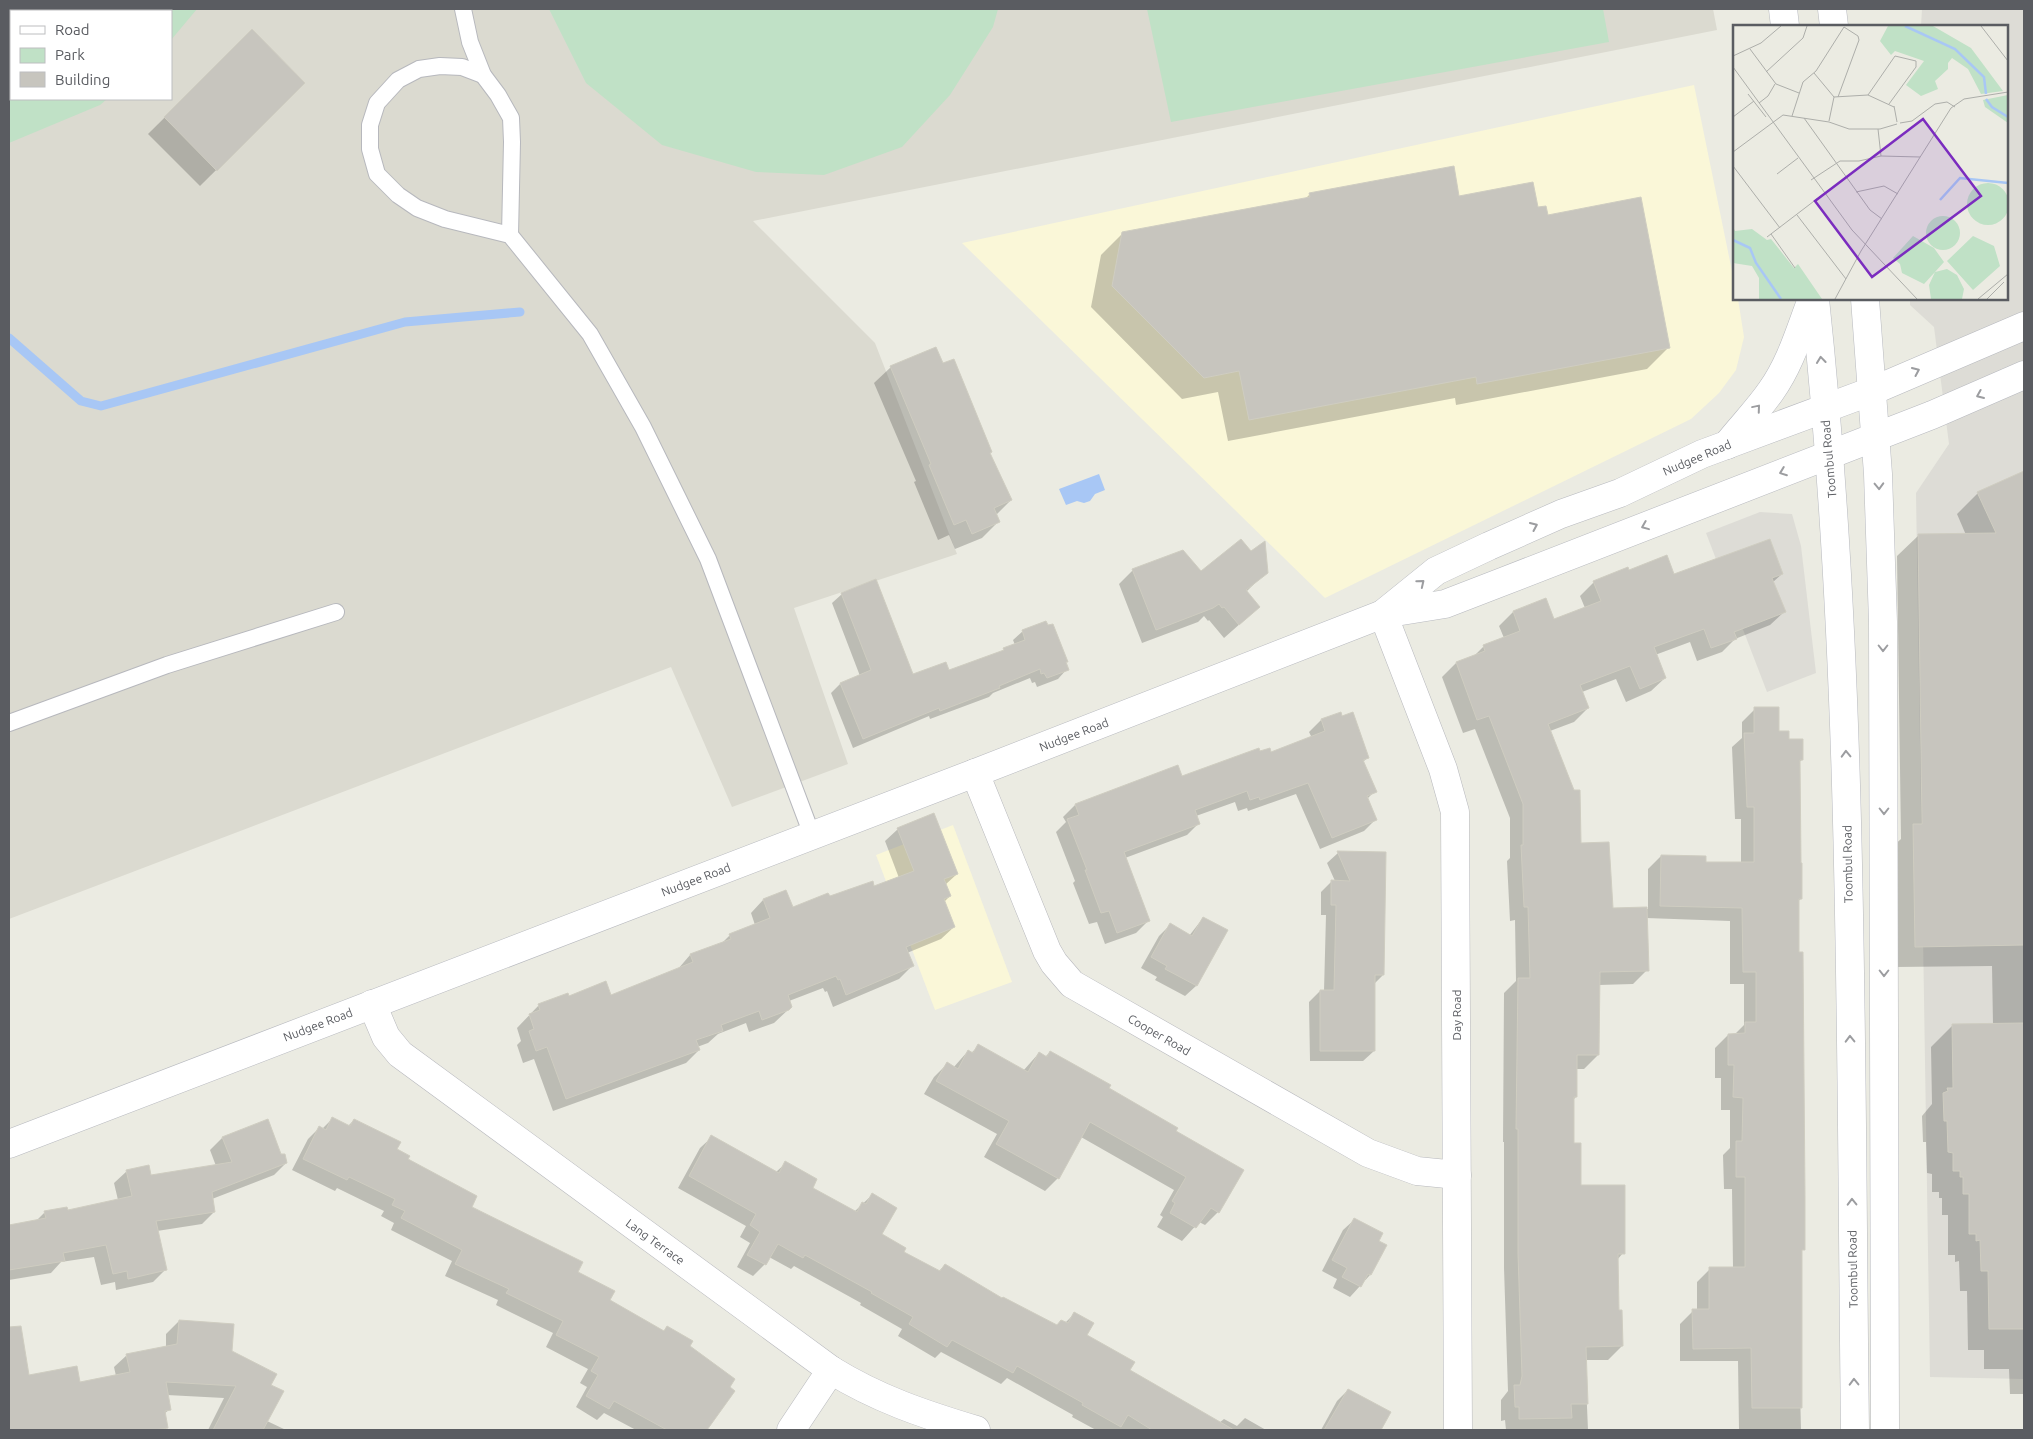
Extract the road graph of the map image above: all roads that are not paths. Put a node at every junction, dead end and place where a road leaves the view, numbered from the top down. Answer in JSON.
{"nodes":[{"id":1,"x":463,"y":9,"type":"edge"},
{"id":2,"x":1783,"y":9,"type":"edge"},
{"id":3,"x":1832,"y":9,"type":"edge"},
{"id":4,"x":1785,"y":25,"type":"edge"},
{"id":5,"x":1834,"y":25,"type":"edge"},
{"id":6,"x":483,"y":75,"type":"junction"},
{"id":7,"x":510,"y":235,"type":"junction"},
{"id":8,"x":1813,"y":300,"type":"edge"},
{"id":9,"x":1813,"y":300,"type":"edge"},
{"id":10,"x":1865,"y":300,"type":"edge"},
{"id":11,"x":2024,"y":326,"type":"edge"},
{"id":12,"x":2024,"y":375,"type":"edge"},
{"id":13,"x":1872,"y":391,"type":"junction"},
{"id":14,"x":1825,"y":409,"type":"junction"},
{"id":15,"x":1876,"y":437,"type":"junction"},
{"id":16,"x":1726,"y":446,"type":"junction"},
{"id":17,"x":1829,"y":455,"type":"junction"},
{"id":18,"x":336,"y":612,"type":"dead end"},
{"id":19,"x":1382,"y":614,"type":"junction"},
{"id":20,"x":9,"y":723,"type":"edge"},
{"id":21,"x":975,"y":774,"type":"junction"},
{"id":22,"x":812,"y":835,"type":"junction"},
{"id":23,"x":372,"y":1004,"type":"junction"},
{"id":24,"x":9,"y":1144,"type":"edge"},
{"id":25,"x":1457,"y":1175,"type":"junction"},
{"id":26,"x":831,"y":1370,"type":"junction"},
{"id":27,"x":791,"y":1430,"type":"edge"},
{"id":28,"x":976,"y":1430,"type":"edge"},
{"id":29,"x":1458,"y":1430,"type":"edge"},
{"id":30,"x":1855,"y":1430,"type":"edge"},
{"id":31,"x":1885,"y":1430,"type":"edge"}],
"edges":[{"from":1,"to":6,"type":"lane"},
{"from":2,"to":4,"type":"main road"},
{"from":3,"to":5,"type":"main road"},
{"from":6,"to":7,"type":"lane"},
{"from":6,"to":7,"type":"lane"},
{"from":7,"to":22,"type":"lane"},
{"from":14,"to":8,"type":"main road","name":"Toombul Road","one_way":true},
{"from":16,"to":9,"type":"main road","one_way":true},
{"from":10,"to":13,"type":"main road"},
{"from":13,"to":11,"type":"main road","name":"Nudgee Road","one_way":true},
{"from":12,"to":15,"type":"main road","name":"Nudgee Road","one_way":true},
{"from":13,"to":14,"type":"main road","name":"Nudgee Road"},
{"from":13,"to":15,"type":"main road"},
{"from":14,"to":16,"type":"main road","name":"Nudgee Road"},
{"from":14,"to":17,"type":"main road","name":"Toombul Road"},
{"from":15,"to":17,"type":"main road","name":"Nudgee Road"},
{"from":15,"to":31,"type":"main road","one_way":true},
{"from":19,"to":16,"type":"main road","name":"Nudgee Road","one_way":true},
{"from":17,"to":19,"type":"main road","name":"Nudgee Road","one_way":true},
{"from":30,"to":17,"type":"main road","name":"Toombul Road","one_way":true},
{"from":18,"to":20,"type":"lane"},
{"from":19,"to":21,"type":"main road","name":"Nudgee Road"},
{"from":19,"to":25,"type":"main road","name":"Day Road"},
{"from":21,"to":22,"type":"main road","name":"Nudgee Road"},
{"from":21,"to":25,"type":"main road","name":"Cooper Road"},
{"from":22,"to":23,"type":"main road","name":"Nudgee Road"},
{"from":23,"to":24,"type":"main road","name":"Nudgee Road"},
{"from":23,"to":26,"type":"main road","name":"Lang Terrace"},
{"from":25,"to":29,"type":"main road","name":"Day Road"},
{"from":26,"to":27,"type":"main road"},
{"from":26,"to":28,"type":"main road","name":"Lang Terrace"}]}
